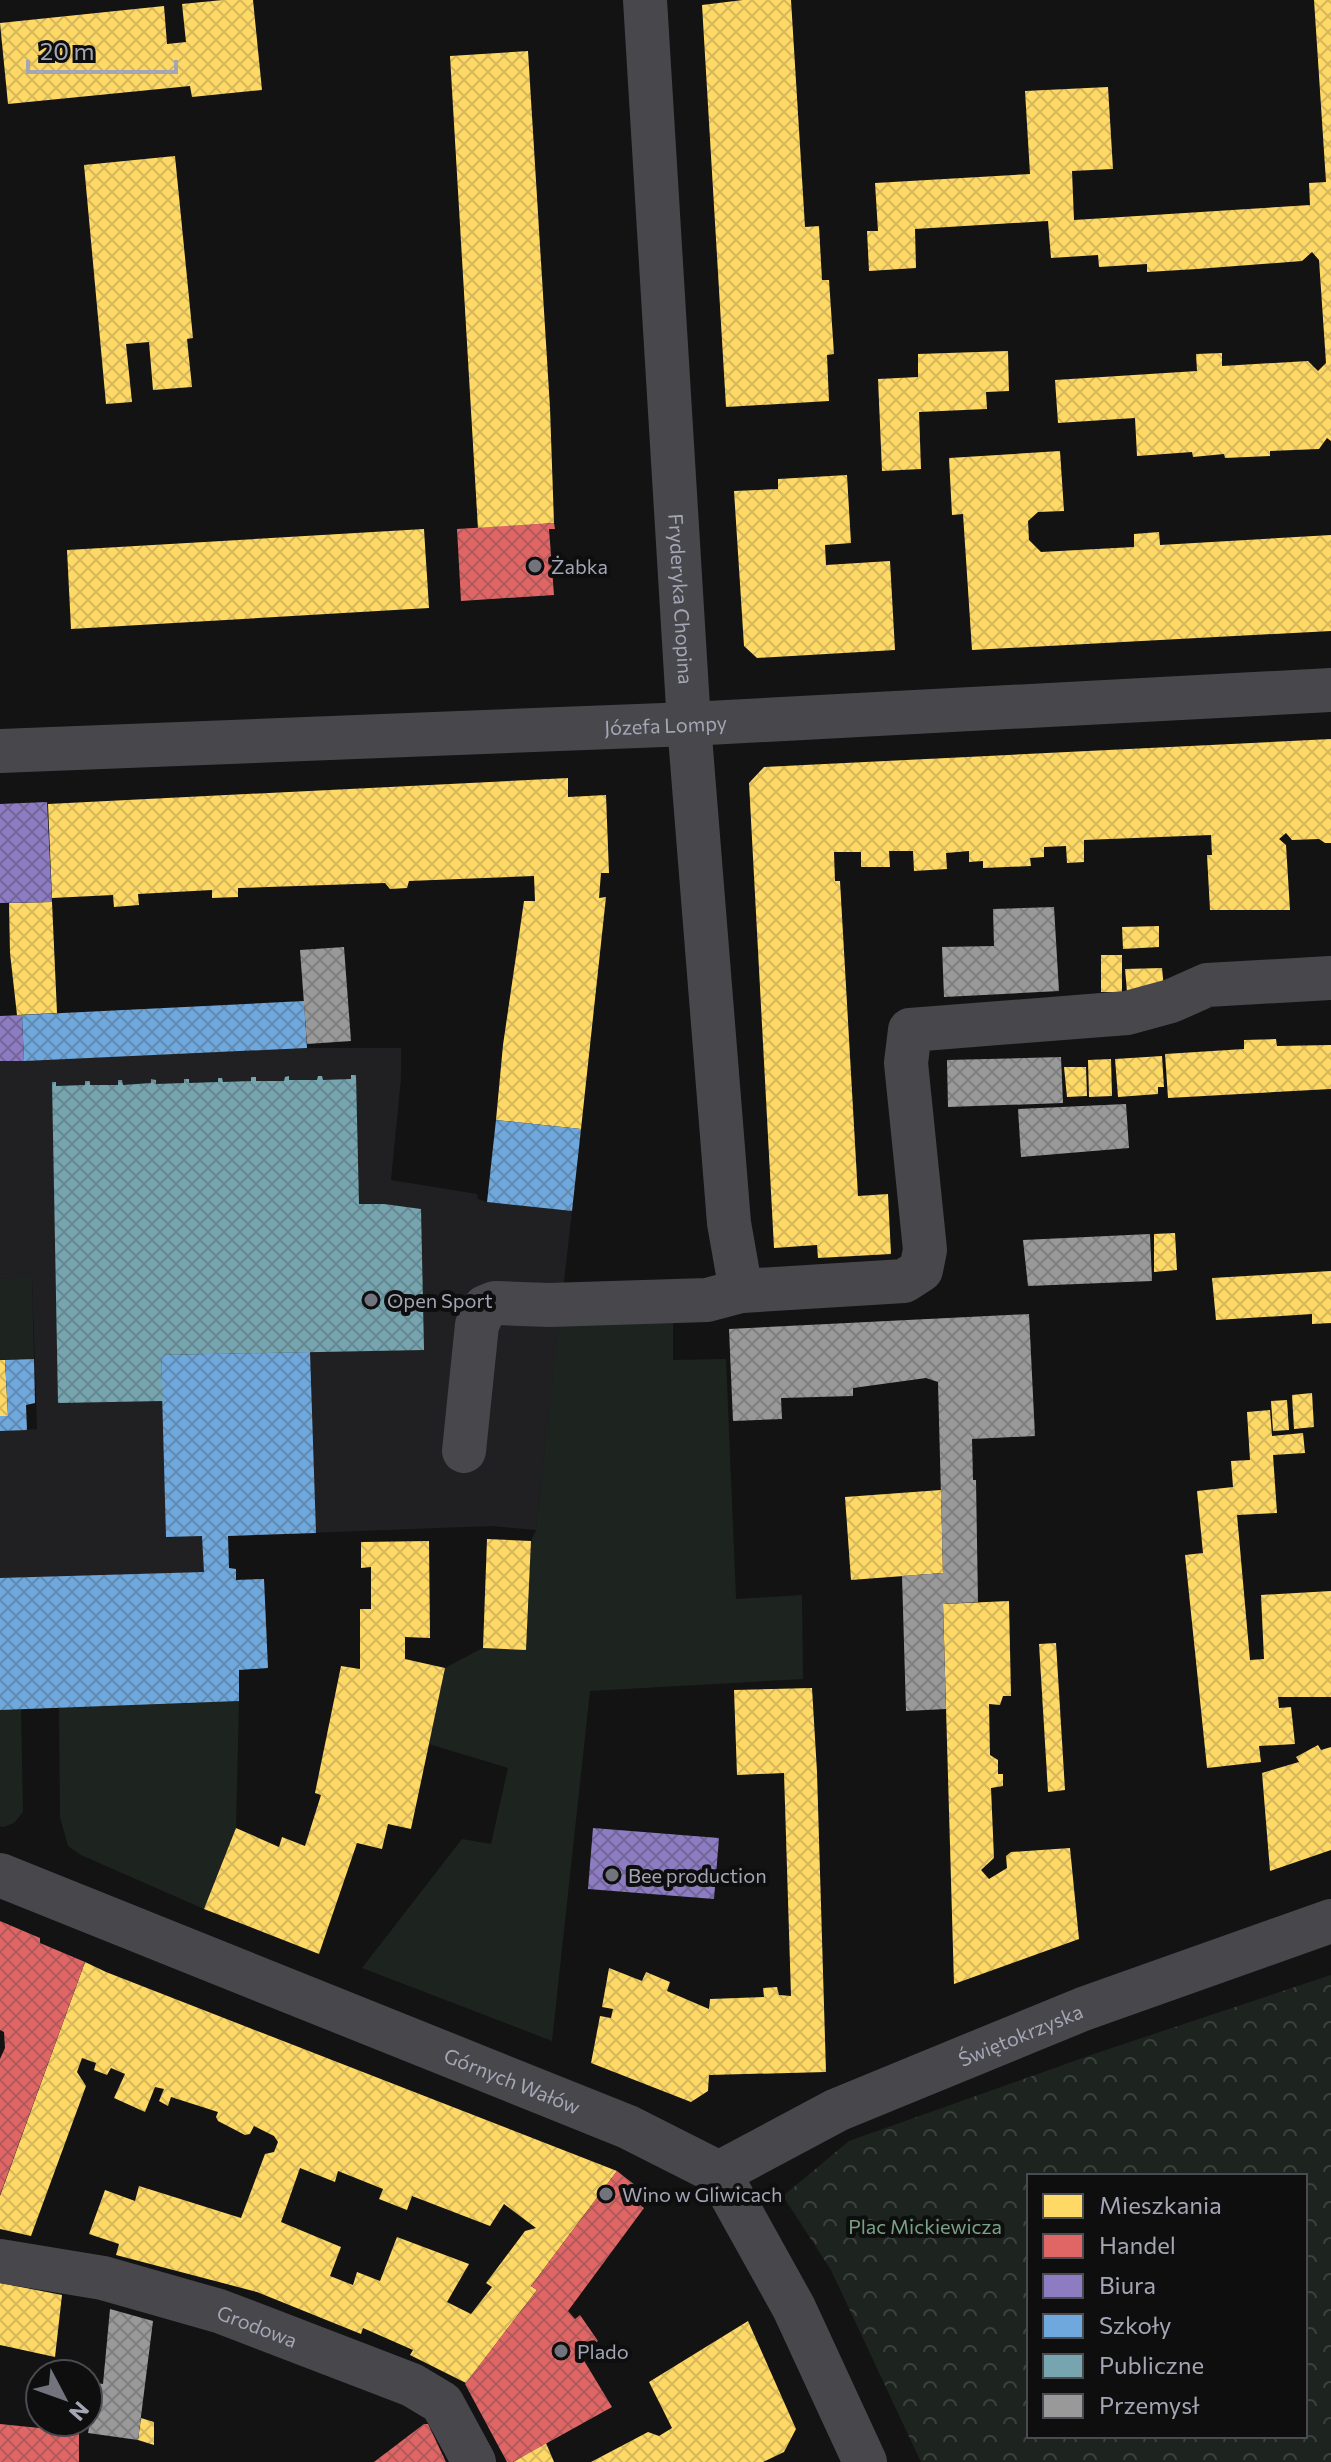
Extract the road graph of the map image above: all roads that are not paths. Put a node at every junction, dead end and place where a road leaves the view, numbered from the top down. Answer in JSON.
{"nodes":[{"id":1,"x":645,"y":0,"type":"edge"},
{"id":2,"x":1331,"y":690,"type":"edge"},
{"id":3,"x":689,"y":724,"type":"junction"},
{"id":4,"x":0,"y":751,"type":"edge"},
{"id":5,"x":1330,"y":978,"type":"edge"},
{"id":6,"x":741,"y":1291,"type":"junction"},
{"id":7,"x":464,"y":1451,"type":"dead end"},
{"id":8,"x":0,"y":1875,"type":"edge"},
{"id":9,"x":1331,"y":1921,"type":"edge"},
{"id":10,"x":719,"y":2173,"type":"junction"},
{"id":11,"x":0,"y":2261,"type":"edge"},
{"id":12,"x":858,"y":2460,"type":"edge"},
{"id":13,"x":474,"y":2462,"type":"edge"}],
"edges":[{"from":1,"to":3,"type":"street","name":"Fryderyka Chopina"},
{"from":2,"to":3,"type":"street","name":"Józefa Lompy"},
{"from":3,"to":4,"type":"street","name":"Józefa Lompy"},
{"from":3,"to":6,"type":"street","name":"Fryderyka Chopina"},
{"from":5,"to":6,"type":"street"},
{"from":6,"to":7,"type":"street"},
{"from":8,"to":10,"type":"street","name":"Górnych Wałów"},
{"from":9,"to":10,"type":"street","name":"Świętokrzyska"},
{"from":10,"to":12,"type":"street"},
{"from":11,"to":13,"type":"street","name":"Grodowa"}]}
